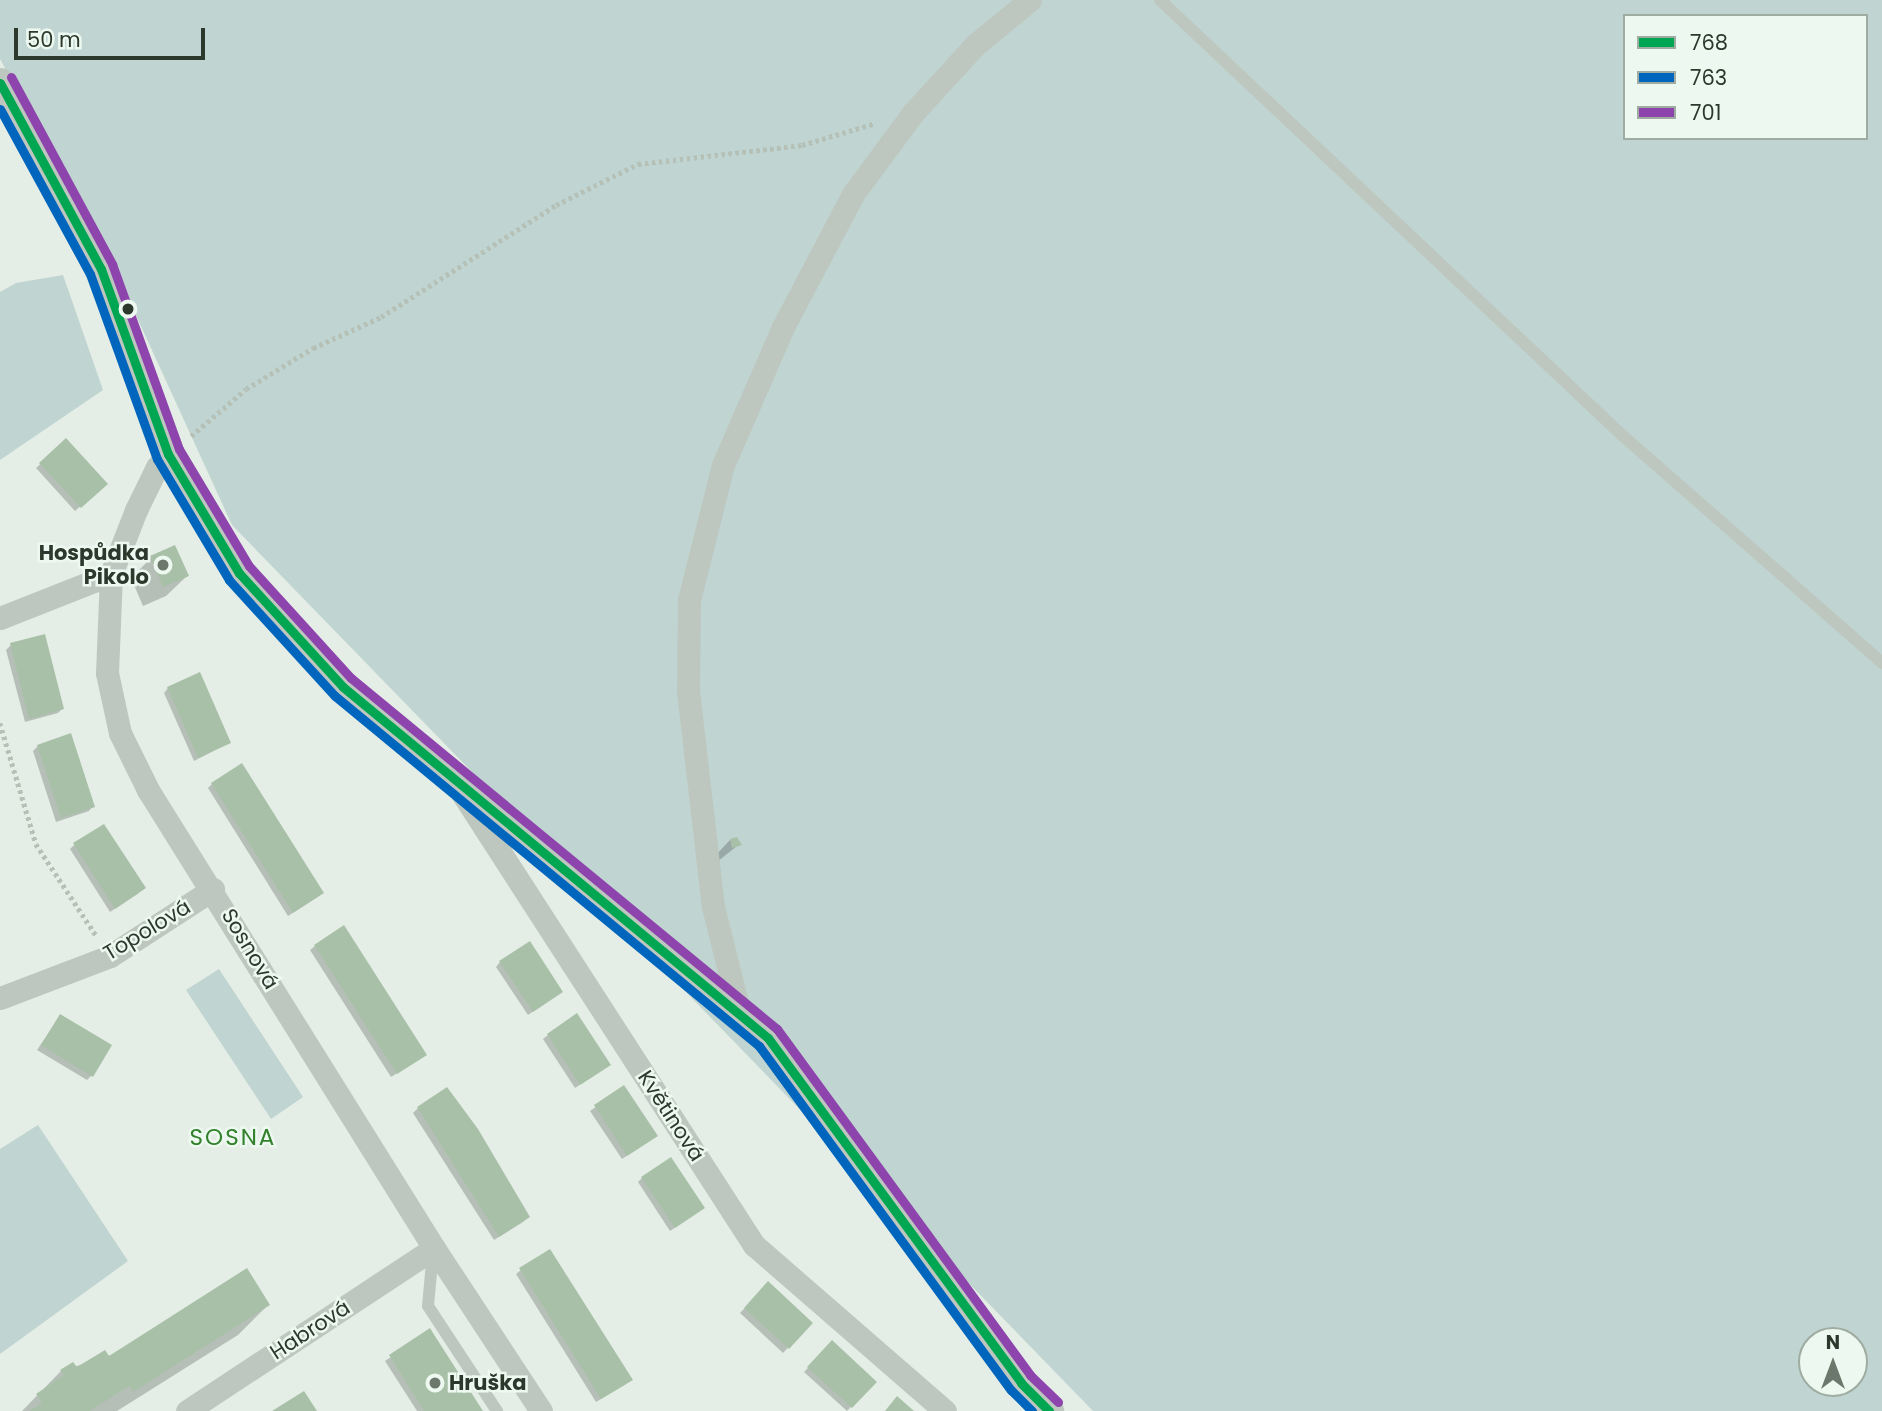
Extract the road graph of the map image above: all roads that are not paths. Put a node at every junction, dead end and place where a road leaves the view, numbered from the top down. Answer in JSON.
{"nodes":[{"id":1,"x":1030,"y":0,"type":"edge"},
{"id":2,"x":1160,"y":0,"type":"edge"},
{"id":3,"x":0,"y":83,"type":"edge"},
{"id":4,"x":169,"y":454,"type":"junction"},
{"id":5,"x":111,"y":574,"type":"junction"},
{"id":6,"x":0,"y":618,"type":"edge"},
{"id":7,"x":1882,"y":663,"type":"edge"},
{"id":8,"x":450,"y":775,"type":"junction"},
{"id":9,"x":214,"y":889,"type":"junction"},
{"id":10,"x":0,"y":998,"type":"edge"},
{"id":11,"x":740,"y":1015,"type":"junction"},
{"id":12,"x":433,"y":1248,"type":"junction"},
{"id":13,"x":187,"y":1411,"type":"edge"},
{"id":14,"x":497,"y":1411,"type":"edge"},
{"id":15,"x":541,"y":1411,"type":"edge"},
{"id":16,"x":945,"y":1411,"type":"edge"},
{"id":17,"x":1049,"y":1411,"type":"edge"}],
"edges":[{"from":1,"to":11,"type":"street"},
{"from":2,"to":7,"type":"lane"},
{"from":3,"to":4,"type":"street"},
{"from":4,"to":5,"type":"street","name":"Sosnová"},
{"from":4,"to":8,"type":"street"},
{"from":5,"to":6,"type":"street"},
{"from":5,"to":9,"type":"street","name":"Sosnová"},
{"from":8,"to":11,"type":"street"},
{"from":8,"to":16,"type":"street","name":"Květinová"},
{"from":9,"to":10,"type":"street","name":"Topolová"},
{"from":9,"to":12,"type":"street","name":"Sosnová"},
{"from":11,"to":17,"type":"street"},
{"from":12,"to":13,"type":"street","name":"Habrová"},
{"from":12,"to":14,"type":"lane"},
{"from":12,"to":15,"type":"street","name":"Sosnová"}]}
